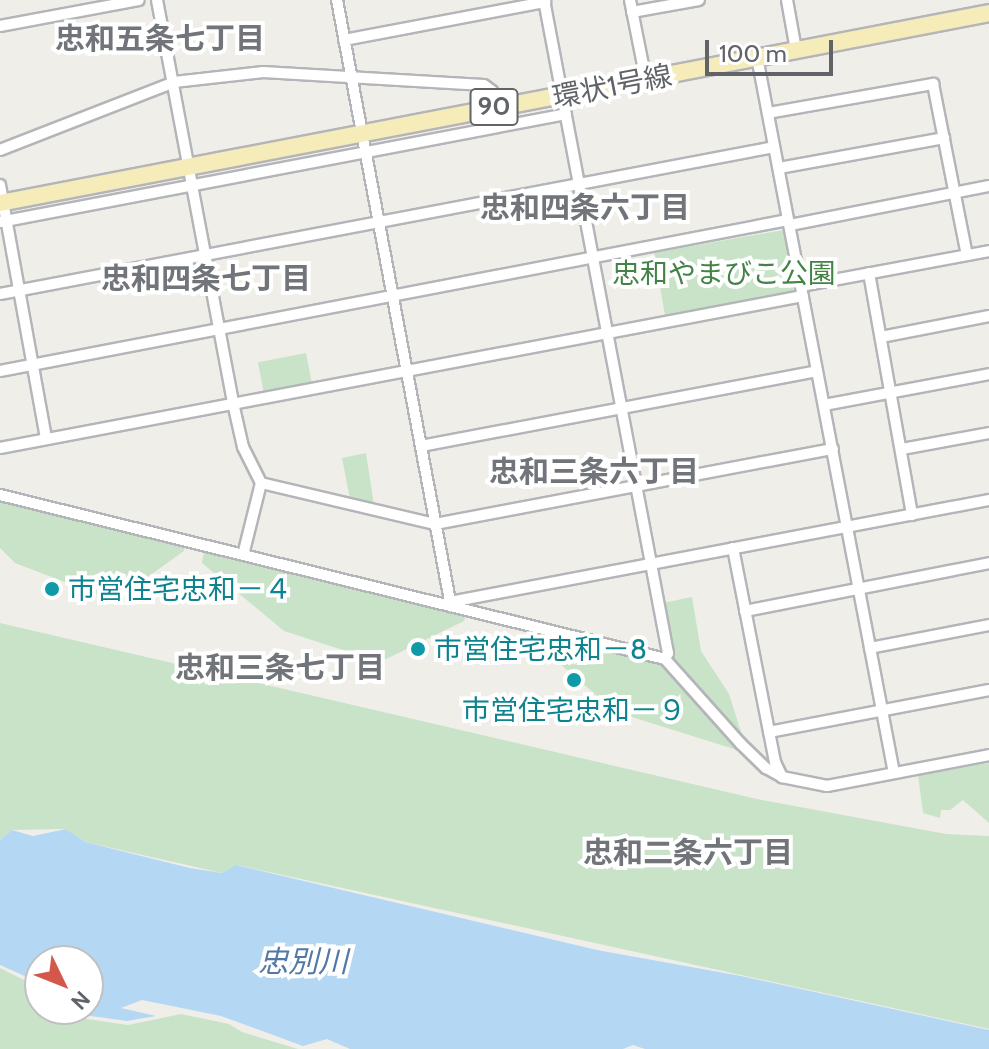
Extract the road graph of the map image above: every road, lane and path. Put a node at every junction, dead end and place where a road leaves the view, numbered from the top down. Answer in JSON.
{"nodes":[{"id":1,"x":139,"y":0,"type":"edge"},
{"id":2,"x":157,"y":0,"type":"edge"},
{"id":3,"x":337,"y":0,"type":"edge"},
{"id":4,"x":630,"y":0,"type":"edge"},
{"id":5,"x":699,"y":0,"type":"edge"},
{"id":6,"x":787,"y":0,"type":"edge"},
{"id":7,"x":545,"y":1,"type":"edge"},
{"id":8,"x":632,"y":12,"type":"junction"},
{"id":9,"x":989,"y":13,"type":"edge"},
{"id":10,"x":0,"y":26,"type":"edge"},
{"id":11,"x":344,"y":40,"type":"junction"},
{"id":12,"x":796,"y":50,"type":"junction"},
{"id":13,"x":757,"y":57,"type":"junction"},
{"id":14,"x":351,"y":76,"type":"junction"},
{"id":15,"x":646,"y":80,"type":"junction"},
{"id":16,"x":174,"y":82,"type":"junction"},
{"id":17,"x":563,"y":96,"type":"junction"},
{"id":18,"x":498,"y":107,"type":"junction"},
{"id":19,"x":768,"y":113,"type":"junction"},
{"id":20,"x":566,"y":114,"type":"junction"},
{"id":21,"x":363,"y":133,"type":"junction"},
{"id":22,"x":944,"y":138,"type":"junction"},
{"id":23,"x":774,"y":147,"type":"junction"},
{"id":24,"x":0,"y":150,"type":"edge"},
{"id":25,"x":366,"y":152,"type":"junction"},
{"id":26,"x":188,"y":167,"type":"junction"},
{"id":27,"x":779,"y":168,"type":"junction"},
{"id":28,"x":192,"y":184,"type":"junction"},
{"id":29,"x":0,"y":185,"type":"edge"},
{"id":30,"x":579,"y":186,"type":"junction"},
{"id":31,"x":989,"y":186,"type":"edge"},
{"id":32,"x":955,"y":193,"type":"junction"},
{"id":33,"x":2,"y":203,"type":"edge"},
{"id":34,"x":3,"y":222,"type":"edge"},
{"id":35,"x":379,"y":222,"type":"junction"},
{"id":36,"x":789,"y":223,"type":"junction"},
{"id":37,"x":989,"y":251,"type":"edge"},
{"id":38,"x":967,"y":255,"type":"junction"},
{"id":39,"x":206,"y":256,"type":"junction"},
{"id":40,"x":592,"y":259,"type":"junction"},
{"id":41,"x":869,"y":273,"type":"junction"},
{"id":42,"x":18,"y":290,"type":"junction"},
{"id":43,"x":802,"y":291,"type":"junction"},
{"id":44,"x":0,"y":294,"type":"edge"},
{"id":45,"x":392,"y":296,"type":"junction"},
{"id":46,"x":989,"y":316,"type":"edge"},
{"id":47,"x":220,"y":329,"type":"junction"},
{"id":48,"x":607,"y":332,"type":"junction"},
{"id":49,"x":881,"y":337,"type":"junction"},
{"id":50,"x":32,"y":365,"type":"junction"},
{"id":51,"x":407,"y":370,"type":"junction"},
{"id":52,"x":0,"y":371,"type":"edge"},
{"id":53,"x":817,"y":371,"type":"junction"},
{"id":54,"x":989,"y":374,"type":"edge"},
{"id":55,"x":891,"y":393,"type":"junction"},
{"id":56,"x":233,"y":403,"type":"junction"},
{"id":57,"x":824,"y":405,"type":"junction"},
{"id":58,"x":621,"y":410,"type":"junction"},
{"id":59,"x":989,"y":433,"type":"edge"},
{"id":60,"x":46,"y":439,"type":"junction"},
{"id":61,"x":421,"y":446,"type":"junction"},
{"id":62,"x":0,"y":448,"type":"edge"},
{"id":63,"x":833,"y":449,"type":"junction"},
{"id":64,"x":902,"y":449,"type":"junction"},
{"id":65,"x":261,"y":483,"type":"junction"},
{"id":66,"x":636,"y":487,"type":"junction"},
{"id":67,"x":0,"y":495,"type":"edge"},
{"id":68,"x":989,"y":500,"type":"edge"},
{"id":69,"x":912,"y":515,"type":"junction"},
{"id":70,"x":435,"y":524,"type":"junction"},
{"id":71,"x":847,"y":527,"type":"junction"},
{"id":72,"x":733,"y":548,"type":"junction"},
{"id":73,"x":243,"y":555,"type":"junction"},
{"id":74,"x":989,"y":563,"type":"edge"},
{"id":75,"x":650,"y":566,"type":"junction"},
{"id":76,"x":858,"y":587,"type":"junction"},
{"id":77,"x":451,"y":604,"type":"junction"},
{"id":78,"x":745,"y":611,"type":"junction"},
{"id":79,"x":989,"y":625,"type":"edge"},
{"id":80,"x":870,"y":648,"type":"junction"},
{"id":81,"x":665,"y":659,"type":"junction"},
{"id":82,"x":989,"y":690,"type":"edge"},
{"id":83,"x":882,"y":710,"type":"junction"},
{"id":84,"x":769,"y":732,"type":"junction"},
{"id":85,"x":989,"y":755,"type":"edge"},
{"id":86,"x":894,"y":773,"type":"junction"},
{"id":87,"x":782,"y":777,"type":"junction"}],
"edges":[{"from":1,"to":10,"type":"street"},
{"from":2,"to":16,"type":"street"},
{"from":3,"to":11,"type":"street"},
{"from":4,"to":8,"type":"street"},
{"from":5,"to":8,"type":"street"},
{"from":6,"to":12,"type":"street"},
{"from":7,"to":11,"type":"street"},
{"from":7,"to":17,"type":"street"},
{"from":8,"to":15,"type":"street"},
{"from":9,"to":12,"type":"main road","name":"環状1号線","number":"90"},
{"from":11,"to":14,"type":"street"},
{"from":12,"to":13,"type":"main road","name":"環状1号線","number":"90"},
{"from":13,"to":15,"type":"main road","name":"環状1号線","number":"90"},
{"from":13,"to":19,"type":"street"},
{"from":14,"to":16,"type":"street"},
{"from":14,"to":18,"type":"street"},
{"from":14,"to":21,"type":"street"},
{"from":15,"to":17,"type":"main road","name":"環状1号線","number":"90"},
{"from":16,"to":24,"type":"street"},
{"from":16,"to":26,"type":"street"},
{"from":17,"to":18,"type":"main road","name":"環状1号線","number":"90"},
{"from":17,"to":20,"type":"street"},
{"from":18,"to":21,"type":"main road","name":"環状1号線","number":"90"},
{"from":19,"to":22,"type":"street"},
{"from":19,"to":23,"type":"street"},
{"from":20,"to":25,"type":"street"},
{"from":20,"to":30,"type":"street"},
{"from":21,"to":25,"type":"street"},
{"from":21,"to":26,"type":"main road","name":"環状1号線","number":"90"},
{"from":22,"to":27,"type":"street"},
{"from":22,"to":32,"type":"street"},
{"from":23,"to":27,"type":"street"},
{"from":23,"to":30,"type":"street"},
{"from":25,"to":28,"type":"street"},
{"from":25,"to":35,"type":"street"},
{"from":26,"to":28,"type":"street"},
{"from":26,"to":33,"type":"main road","name":"環状1号線","number":"90"},
{"from":27,"to":36,"type":"street"},
{"from":28,"to":34,"type":"street"},
{"from":28,"to":39,"type":"street"},
{"from":29,"to":33,"type":"street"},
{"from":30,"to":35,"type":"street"},
{"from":30,"to":40,"type":"street"},
{"from":31,"to":32,"type":"street"},
{"from":32,"to":36,"type":"street"},
{"from":32,"to":38,"type":"street"},
{"from":33,"to":34,"type":"street"},
{"from":34,"to":42,"type":"street"},
{"from":35,"to":39,"type":"street"},
{"from":35,"to":45,"type":"street"},
{"from":36,"to":40,"type":"street"},
{"from":36,"to":43,"type":"street"},
{"from":37,"to":38,"type":"street"},
{"from":38,"to":41,"type":"street"},
{"from":39,"to":42,"type":"street"},
{"from":39,"to":47,"type":"street"},
{"from":40,"to":45,"type":"street"},
{"from":40,"to":48,"type":"street"},
{"from":41,"to":43,"type":"street"},
{"from":41,"to":49,"type":"street"},
{"from":42,"to":44,"type":"street"},
{"from":42,"to":50,"type":"street"},
{"from":43,"to":48,"type":"street"},
{"from":43,"to":53,"type":"street"},
{"from":45,"to":47,"type":"street"},
{"from":45,"to":51,"type":"street"},
{"from":46,"to":49,"type":"street"},
{"from":47,"to":50,"type":"street"},
{"from":47,"to":56,"type":"street"},
{"from":48,"to":51,"type":"street"},
{"from":48,"to":58,"type":"street"},
{"from":49,"to":55,"type":"street"},
{"from":50,"to":52,"type":"street"},
{"from":50,"to":60,"type":"street"},
{"from":51,"to":56,"type":"street"},
{"from":51,"to":61,"type":"street"},
{"from":53,"to":57,"type":"street"},
{"from":53,"to":58,"type":"street"},
{"from":54,"to":55,"type":"street"},
{"from":55,"to":57,"type":"street"},
{"from":55,"to":64,"type":"street"},
{"from":56,"to":60,"type":"street"},
{"from":56,"to":65,"type":"street"},
{"from":57,"to":63,"type":"street"},
{"from":58,"to":61,"type":"street"},
{"from":58,"to":66,"type":"street"},
{"from":59,"to":64,"type":"street"},
{"from":60,"to":62,"type":"street"},
{"from":61,"to":70,"type":"street"},
{"from":63,"to":66,"type":"street"},
{"from":63,"to":71,"type":"street"},
{"from":64,"to":69,"type":"street"},
{"from":65,"to":70,"type":"street"},
{"from":65,"to":73,"type":"street"},
{"from":66,"to":70,"type":"street"},
{"from":66,"to":75,"type":"street"},
{"from":67,"to":73,"type":"street"},
{"from":68,"to":69,"type":"street"},
{"from":69,"to":71,"type":"street"},
{"from":70,"to":77,"type":"street"},
{"from":71,"to":72,"type":"street"},
{"from":71,"to":76,"type":"street"},
{"from":72,"to":75,"type":"street"},
{"from":72,"to":78,"type":"street"},
{"from":73,"to":77,"type":"street"},
{"from":74,"to":76,"type":"street"},
{"from":75,"to":77,"type":"street"},
{"from":75,"to":81,"type":"street"},
{"from":76,"to":78,"type":"street"},
{"from":76,"to":80,"type":"street"},
{"from":77,"to":81,"type":"street"},
{"from":78,"to":84,"type":"street"},
{"from":79,"to":80,"type":"street"},
{"from":80,"to":83,"type":"street"},
{"from":81,"to":87,"type":"street"},
{"from":82,"to":83,"type":"street"},
{"from":83,"to":84,"type":"street"},
{"from":83,"to":86,"type":"street"},
{"from":84,"to":87,"type":"street"},
{"from":85,"to":86,"type":"street"},
{"from":86,"to":87,"type":"street"}]}
